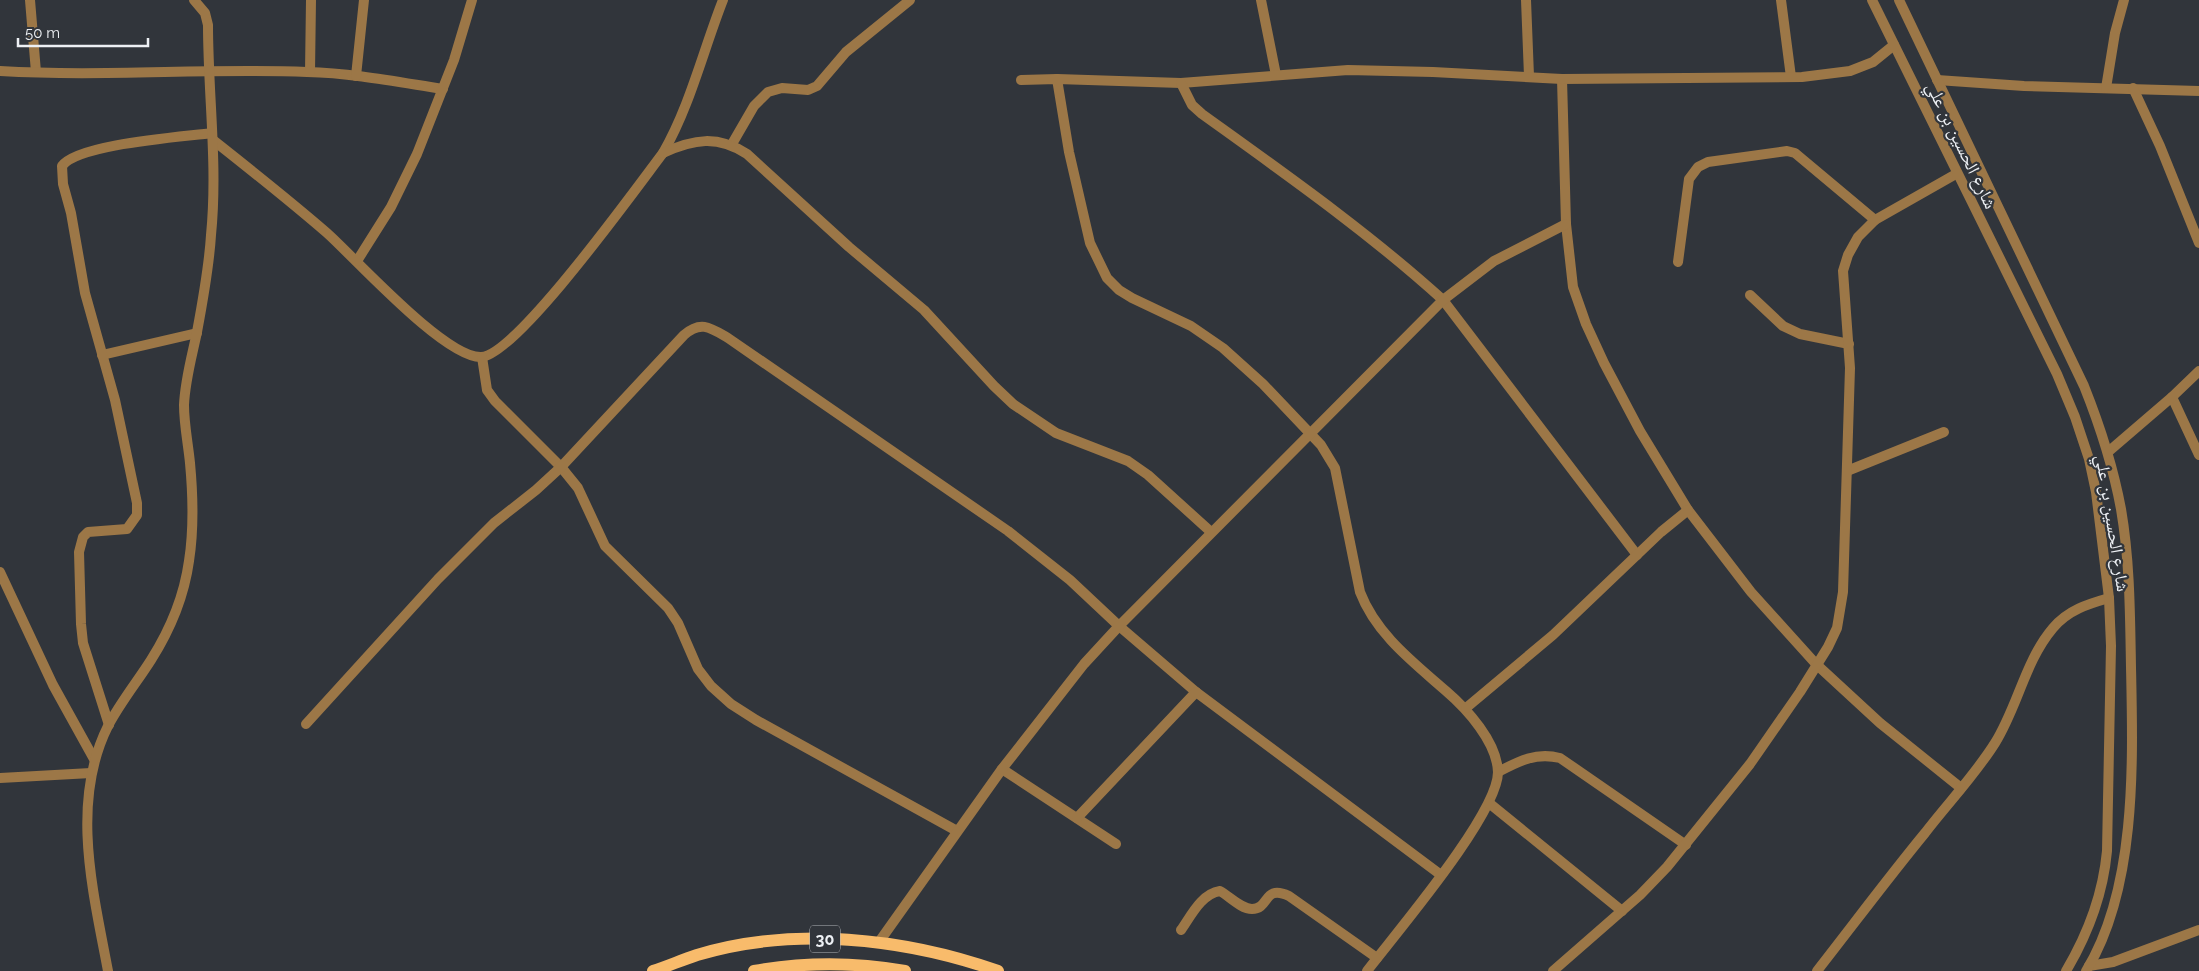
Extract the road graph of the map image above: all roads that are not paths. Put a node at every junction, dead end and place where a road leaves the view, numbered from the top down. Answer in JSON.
{"nodes":[{"id":1,"x":30,"y":0,"type":"edge"},
{"id":2,"x":194,"y":0,"type":"edge"},
{"id":3,"x":311,"y":0,"type":"edge"},
{"id":4,"x":364,"y":0,"type":"edge"},
{"id":5,"x":472,"y":0,"type":"edge"},
{"id":6,"x":723,"y":0,"type":"edge"},
{"id":7,"x":910,"y":0,"type":"edge"},
{"id":8,"x":1261,"y":0,"type":"edge"},
{"id":9,"x":1526,"y":0,"type":"edge"},
{"id":10,"x":1781,"y":0,"type":"edge"},
{"id":11,"x":1872,"y":0,"type":"edge"},
{"id":12,"x":1899,"y":0,"type":"edge"},
{"id":13,"x":2124,"y":0,"type":"edge"},
{"id":14,"x":1894,"y":46,"type":"junction"},
{"id":15,"x":0,"y":70,"type":"edge"},
{"id":16,"x":208,"y":70,"type":"junction"},
{"id":17,"x":36,"y":72,"type":"junction"},
{"id":18,"x":310,"y":72,"type":"junction"},
{"id":19,"x":1276,"y":75,"type":"junction"},
{"id":20,"x":356,"y":76,"type":"junction"},
{"id":21,"x":1529,"y":76,"type":"junction"},
{"id":22,"x":1791,"y":77,"type":"junction"},
{"id":23,"x":1056,"y":78,"type":"junction"},
{"id":24,"x":1562,"y":78,"type":"junction"},
{"id":25,"x":1020,"y":80,"type":"dead end"},
{"id":26,"x":1937,"y":80,"type":"junction"},
{"id":27,"x":1181,"y":83,"type":"junction"},
{"id":28,"x":2106,"y":88,"type":"junction"},
{"id":29,"x":2133,"y":88,"type":"junction"},
{"id":30,"x":443,"y":89,"type":"junction"},
{"id":31,"x":2199,"y":91,"type":"edge"},
{"id":32,"x":212,"y":136,"type":"junction"},
{"id":33,"x":732,"y":144,"type":"junction"},
{"id":34,"x":663,"y":153,"type":"junction"},
{"id":35,"x":1956,"y":174,"type":"junction"},
{"id":36,"x":1875,"y":220,"type":"junction"},
{"id":37,"x":1566,"y":224,"type":"junction"},
{"id":38,"x":2199,"y":243,"type":"edge"},
{"id":39,"x":357,"y":261,"type":"junction"},
{"id":40,"x":1678,"y":262,"type":"dead end"},
{"id":41,"x":1750,"y":295,"type":"dead end"},
{"id":42,"x":1443,"y":300,"type":"junction"},
{"id":43,"x":197,"y":333,"type":"junction"},
{"id":44,"x":1849,"y":344,"type":"junction"},
{"id":45,"x":102,"y":355,"type":"junction"},
{"id":46,"x":482,"y":357,"type":"junction"},
{"id":47,"x":2199,"y":371,"type":"edge"},
{"id":48,"x":2172,"y":397,"type":"junction"},
{"id":49,"x":1944,"y":432,"type":"dead end"},
{"id":50,"x":1310,"y":433,"type":"junction"},
{"id":51,"x":2108,"y":452,"type":"junction"},
{"id":52,"x":2199,"y":455,"type":"edge"},
{"id":53,"x":561,"y":467,"type":"junction"},
{"id":54,"x":1847,"y":470,"type":"junction"},
{"id":55,"x":1688,"y":510,"type":"junction"},
{"id":56,"x":1211,"y":532,"type":"junction"},
{"id":57,"x":1637,"y":555,"type":"junction"},
{"id":58,"x":0,"y":572,"type":"edge"},
{"id":59,"x":2109,"y":598,"type":"junction"},
{"id":60,"x":1119,"y":626,"type":"junction"},
{"id":61,"x":1816,"y":664,"type":"junction"},
{"id":62,"x":1196,"y":692,"type":"junction"},
{"id":63,"x":1466,"y":708,"type":"junction"},
{"id":64,"x":306,"y":724,"type":"dead end"},
{"id":65,"x":109,"y":725,"type":"junction"},
{"id":66,"x":94,"y":760,"type":"junction"},
{"id":67,"x":1002,"y":769,"type":"junction"},
{"id":68,"x":1498,"y":772,"type":"junction"},
{"id":69,"x":91,"y":773,"type":"junction"},
{"id":70,"x":0,"y":778,"type":"edge"},
{"id":71,"x":1961,"y":788,"type":"junction"},
{"id":72,"x":1489,"y":803,"type":"junction"},
{"id":73,"x":1077,"y":818,"type":"junction"},
{"id":74,"x":957,"y":831,"type":"junction"},
{"id":75,"x":1116,"y":844,"type":"dead end"},
{"id":76,"x":1686,"y":845,"type":"junction"},
{"id":77,"x":1440,"y":875,"type":"junction"},
{"id":78,"x":1622,"y":911,"type":"junction"},
{"id":79,"x":1181,"y":930,"type":"dead end"},
{"id":80,"x":2199,"y":930,"type":"edge"},
{"id":81,"x":879,"y":942,"type":"junction"},
{"id":82,"x":1377,"y":958,"type":"junction"},
{"id":83,"x":823,"y":968,"type":"edge"},
{"id":84,"x":2088,"y":968,"type":"edge"},
{"id":85,"x":1560,"y":969,"type":"edge"},
{"id":86,"x":108,"y":971,"type":"edge"},
{"id":87,"x":654,"y":971,"type":"edge"},
{"id":88,"x":754,"y":971,"type":"edge"},
{"id":89,"x":905,"y":971,"type":"edge"},
{"id":90,"x":998,"y":971,"type":"edge"},
{"id":91,"x":1367,"y":971,"type":"edge"},
{"id":92,"x":1818,"y":971,"type":"edge"},
{"id":93,"x":2066,"y":971,"type":"edge"}],
"edges":[{"from":1,"to":17,"type":"street"},
{"from":2,"to":16,"type":"street"},
{"from":3,"to":18,"type":"street"},
{"from":4,"to":20,"type":"street"},
{"from":5,"to":30,"type":"street"},
{"from":6,"to":34,"type":"street"},
{"from":7,"to":33,"type":"street"},
{"from":8,"to":19,"type":"street"},
{"from":9,"to":21,"type":"street"},
{"from":10,"to":22,"type":"street"},
{"from":11,"to":14,"type":"street","name":"شارع الحسين بن علي"},
{"from":12,"to":26,"type":"street","name":"شارع الحسين بن علي"},
{"from":13,"to":28,"type":"street"},
{"from":14,"to":22,"type":"street"},
{"from":14,"to":35,"type":"street","name":"شارع الحسين بن علي"},
{"from":15,"to":17,"type":"street"},
{"from":16,"to":17,"type":"street"},
{"from":16,"to":18,"type":"street"},
{"from":16,"to":32,"type":"street"},
{"from":18,"to":20,"type":"street"},
{"from":19,"to":21,"type":"street"},
{"from":19,"to":27,"type":"street"},
{"from":20,"to":30,"type":"street"},
{"from":21,"to":24,"type":"street"},
{"from":22,"to":24,"type":"street"},
{"from":23,"to":25,"type":"street"},
{"from":23,"to":27,"type":"street"},
{"from":23,"to":50,"type":"street"},
{"from":24,"to":37,"type":"street"},
{"from":26,"to":28,"type":"street"},
{"from":26,"to":51,"type":"street","name":"شارع الحسين بن علي"},
{"from":27,"to":42,"type":"street"},
{"from":28,"to":29,"type":"street"},
{"from":29,"to":31,"type":"street"},
{"from":29,"to":38,"type":"street"},
{"from":30,"to":39,"type":"street"},
{"from":32,"to":39,"type":"street"},
{"from":32,"to":43,"type":"street"},
{"from":32,"to":45,"type":"street"},
{"from":33,"to":34,"type":"street"},
{"from":33,"to":56,"type":"street"},
{"from":34,"to":46,"type":"street"},
{"from":35,"to":36,"type":"street"},
{"from":35,"to":59,"type":"street","name":"شارع الحسين بن علي"},
{"from":36,"to":40,"type":"street"},
{"from":36,"to":44,"type":"street"},
{"from":37,"to":42,"type":"street"},
{"from":37,"to":55,"type":"street"},
{"from":39,"to":46,"type":"street"},
{"from":41,"to":44,"type":"street"},
{"from":42,"to":50,"type":"street"},
{"from":42,"to":57,"type":"street"},
{"from":43,"to":45,"type":"street"},
{"from":43,"to":65,"type":"street"},
{"from":44,"to":54,"type":"street"},
{"from":45,"to":65,"type":"street"},
{"from":46,"to":53,"type":"street"},
{"from":47,"to":48,"type":"street"},
{"from":48,"to":51,"type":"street"},
{"from":48,"to":52,"type":"street"},
{"from":49,"to":54,"type":"street"},
{"from":50,"to":56,"type":"street"},
{"from":50,"to":63,"type":"street"},
{"from":51,"to":84,"type":"street","name":"شارع الحسين بن علي"},
{"from":53,"to":60,"type":"street"},
{"from":53,"to":64,"type":"street"},
{"from":53,"to":74,"type":"street"},
{"from":54,"to":61,"type":"street"},
{"from":55,"to":57,"type":"street"},
{"from":55,"to":61,"type":"street"},
{"from":56,"to":60,"type":"street"},
{"from":57,"to":63,"type":"street"},
{"from":58,"to":66,"type":"street"},
{"from":59,"to":71,"type":"street"},
{"from":59,"to":93,"type":"street","name":"شارع الحسين بن علي"},
{"from":60,"to":62,"type":"street"},
{"from":60,"to":67,"type":"street"},
{"from":61,"to":71,"type":"street"},
{"from":61,"to":76,"type":"street"},
{"from":62,"to":73,"type":"street"},
{"from":62,"to":77,"type":"street"},
{"from":63,"to":68,"type":"street"},
{"from":65,"to":66,"type":"street"},
{"from":66,"to":69,"type":"street"},
{"from":67,"to":73,"type":"street"},
{"from":67,"to":74,"type":"street"},
{"from":68,"to":72,"type":"street"},
{"from":68,"to":76,"type":"street"},
{"from":69,"to":70,"type":"street"},
{"from":69,"to":86,"type":"street"},
{"from":71,"to":92,"type":"street"},
{"from":72,"to":77,"type":"street"},
{"from":72,"to":78,"type":"street"},
{"from":73,"to":75,"type":"street"},
{"from":74,"to":81,"type":"street"},
{"from":76,"to":78,"type":"street"},
{"from":77,"to":82,"type":"street"},
{"from":78,"to":85,"type":"street"},
{"from":79,"to":82,"type":"street"},
{"from":80,"to":84,"type":"street"},
{"from":81,"to":87,"type":"main road","number":"30"},
{"from":81,"to":90,"type":"main road","number":"30"},
{"from":82,"to":91,"type":"street"},
{"from":83,"to":88,"type":"main road","number":"30"},
{"from":83,"to":89,"type":"main road","number":"30"}]}
